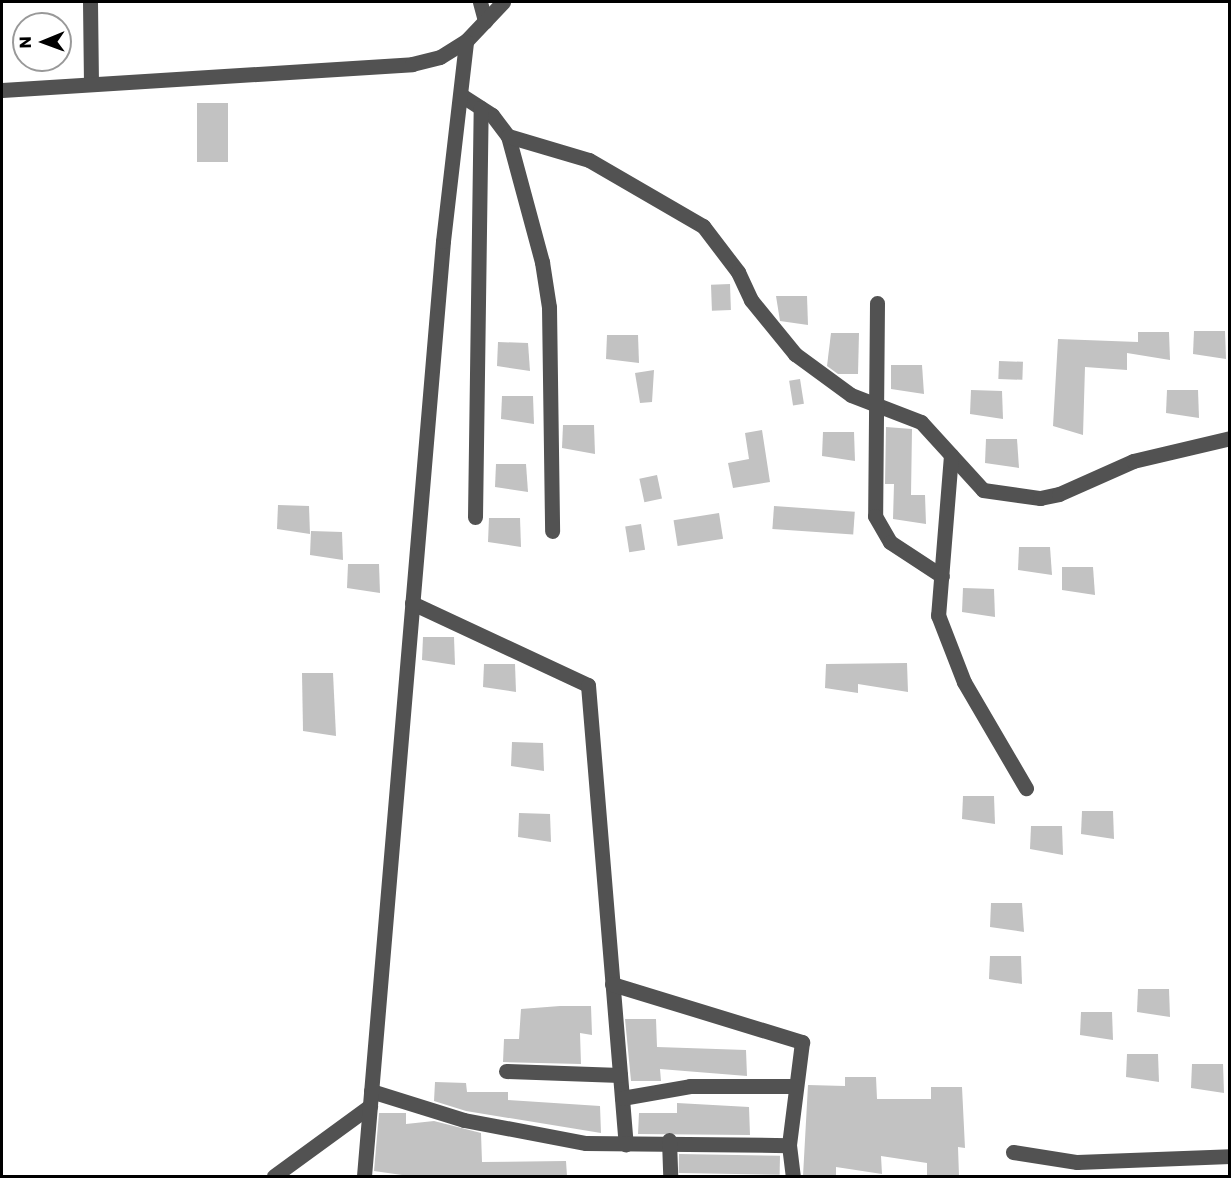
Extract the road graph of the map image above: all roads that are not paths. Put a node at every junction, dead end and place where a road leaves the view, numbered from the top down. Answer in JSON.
{"nodes":[{"id":1,"x":90,"y":2,"type":"edge"},
{"id":2,"x":480,"y":2,"type":"edge"},
{"id":3,"x":503,"y":2,"type":"edge"},
{"id":4,"x":485,"y":21,"type":"junction"},
{"id":5,"x":466,"y":41,"type":"junction"},
{"id":6,"x":91,"y":83,"type":"junction"},
{"id":7,"x":2,"y":90,"type":"edge"},
{"id":8,"x":461,"y":95,"type":"junction"},
{"id":9,"x":481,"y":108,"type":"junction"},
{"id":10,"x":508,"y":136,"type":"junction"},
{"id":11,"x":877,"y":303,"type":"dead end"},
{"id":12,"x":876,"y":403,"type":"junction"},
{"id":13,"x":1230,"y":438,"type":"edge"},
{"id":14,"x":951,"y":455,"type":"junction"},
{"id":15,"x":476,"y":517,"type":"dead end"},
{"id":16,"x":552,"y":531,"type":"dead end"},
{"id":17,"x":942,"y":576,"type":"junction"},
{"id":18,"x":412,"y":603,"type":"junction"},
{"id":19,"x":1026,"y":789,"type":"dead end"},
{"id":20,"x":612,"y":984,"type":"junction"},
{"id":21,"x":506,"y":1071,"type":"dead end"},
{"id":22,"x":620,"y":1075,"type":"junction"},
{"id":23,"x":796,"y":1086,"type":"junction"},
{"id":24,"x":371,"y":1098,"type":"junction"},
{"id":25,"x":622,"y":1098,"type":"junction"},
{"id":26,"x":669,"y":1140,"type":"junction"},
{"id":27,"x":626,"y":1144,"type":"junction"},
{"id":28,"x":789,"y":1144,"type":"junction"},
{"id":29,"x":1013,"y":1152,"type":"dead end"},
{"id":30,"x":1230,"y":1156,"type":"edge"},
{"id":31,"x":274,"y":1176,"type":"edge"},
{"id":32,"x":365,"y":1176,"type":"edge"},
{"id":33,"x":670,"y":1176,"type":"edge"},
{"id":34,"x":793,"y":1176,"type":"edge"}],
"edges":[{"from":1,"to":6,"type":"street"},
{"from":2,"to":4,"type":"street"},
{"from":3,"to":4,"type":"street"},
{"from":4,"to":5,"type":"street"},
{"from":5,"to":6,"type":"street"},
{"from":5,"to":8,"type":"street"},
{"from":6,"to":7,"type":"street"},
{"from":8,"to":9,"type":"street"},
{"from":8,"to":18,"type":"street"},
{"from":9,"to":10,"type":"street"},
{"from":9,"to":15,"type":"street"},
{"from":10,"to":12,"type":"street"},
{"from":10,"to":16,"type":"street"},
{"from":11,"to":12,"type":"street"},
{"from":12,"to":14,"type":"street"},
{"from":12,"to":17,"type":"street"},
{"from":13,"to":14,"type":"street"},
{"from":14,"to":17,"type":"street"},
{"from":17,"to":19,"type":"street"},
{"from":18,"to":20,"type":"street"},
{"from":18,"to":24,"type":"street"},
{"from":20,"to":22,"type":"street"},
{"from":20,"to":23,"type":"street"},
{"from":21,"to":22,"type":"street"},
{"from":22,"to":25,"type":"street"},
{"from":23,"to":25,"type":"street"},
{"from":23,"to":28,"type":"street"},
{"from":24,"to":27,"type":"street"},
{"from":24,"to":31,"type":"street"},
{"from":24,"to":32,"type":"street"},
{"from":25,"to":27,"type":"street"},
{"from":26,"to":27,"type":"street"},
{"from":26,"to":28,"type":"street"},
{"from":26,"to":33,"type":"street"},
{"from":28,"to":34,"type":"street"},
{"from":29,"to":30,"type":"street"}]}
